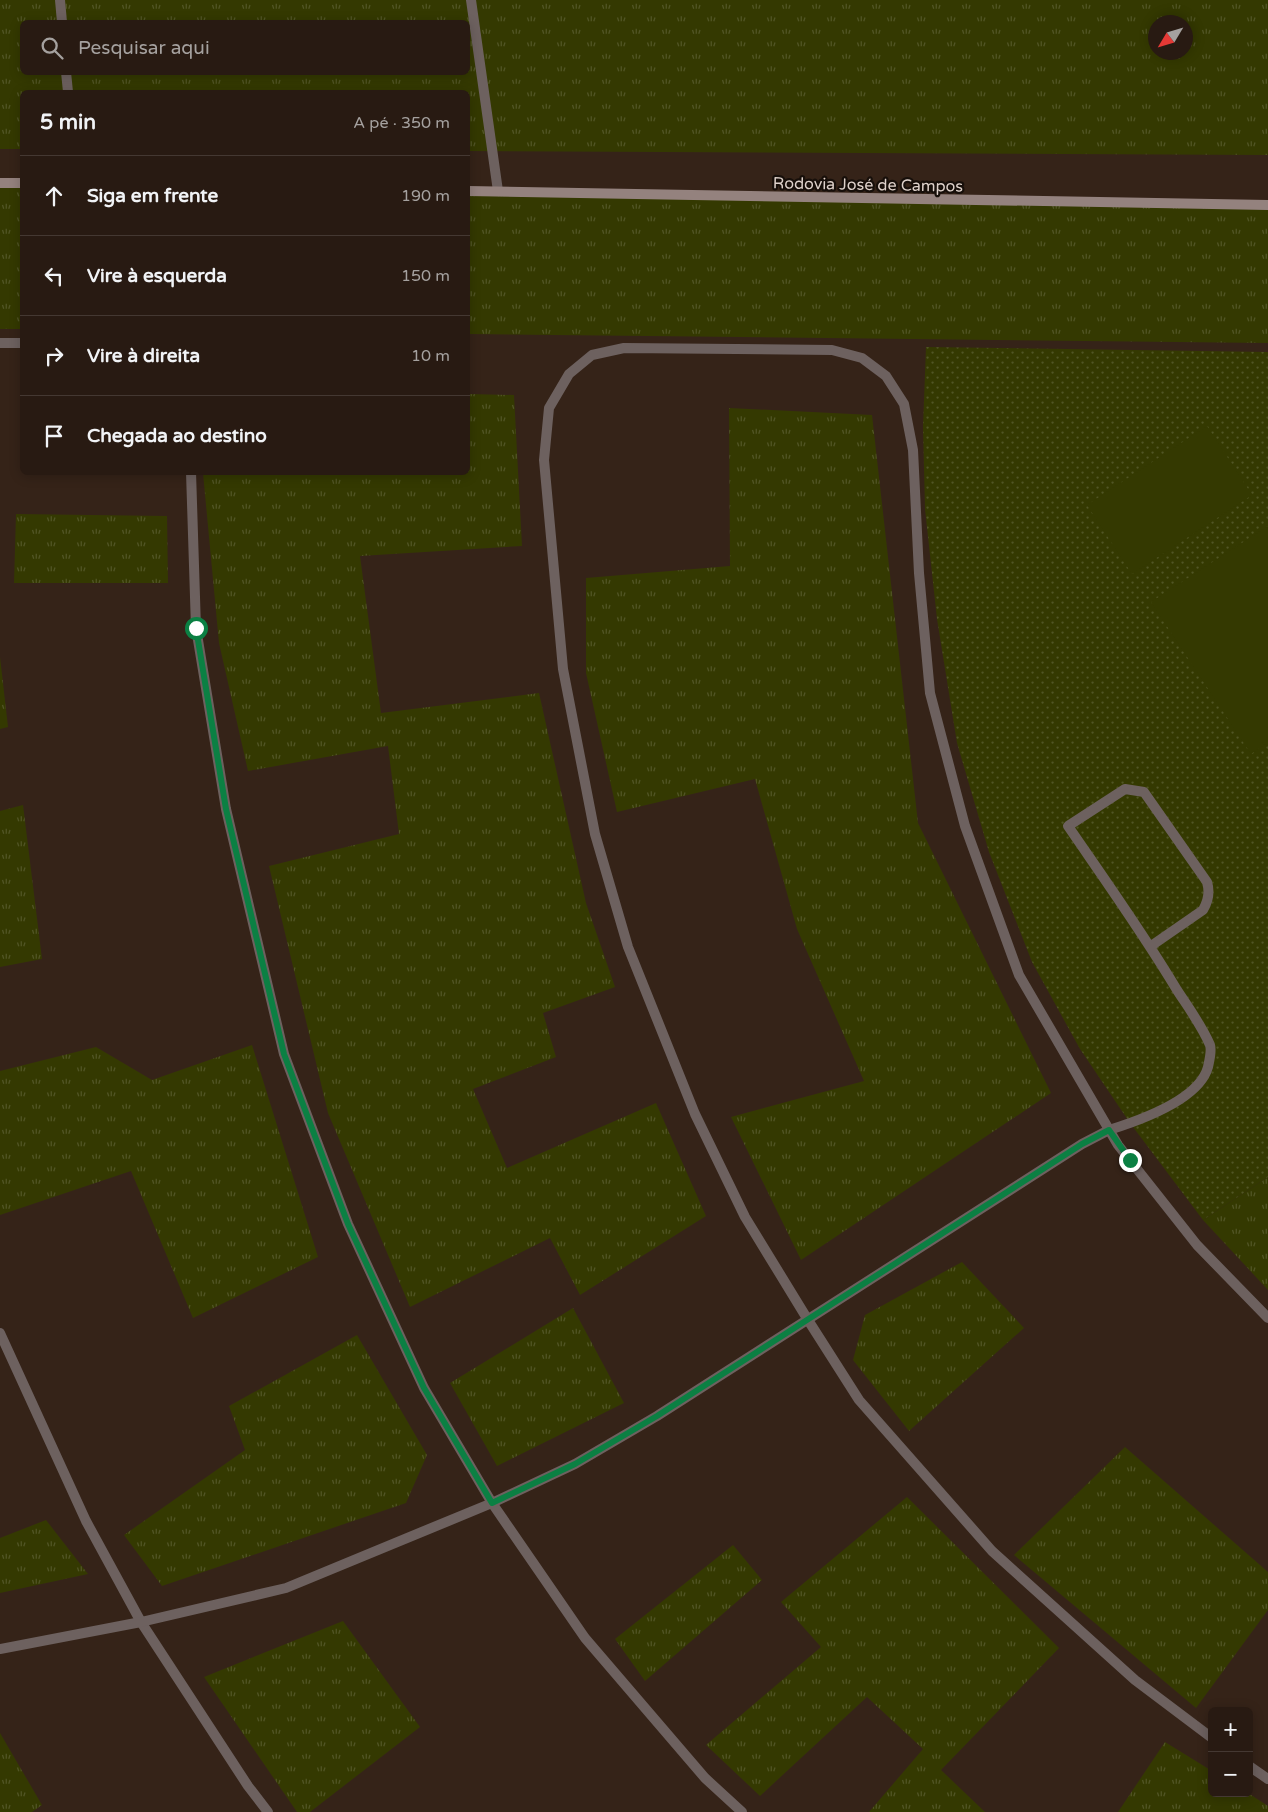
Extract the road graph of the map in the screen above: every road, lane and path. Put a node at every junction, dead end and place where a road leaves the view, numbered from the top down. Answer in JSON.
{"nodes":[{"id":1,"x":60,"y":0,"type":"edge"},
{"id":2,"x":471,"y":0,"type":"edge"},
{"id":3,"x":62,"y":20,"type":"edge"},
{"id":4,"x":66,"y":75,"type":"edge"},
{"id":5,"x":68,"y":90,"type":"edge"},
{"id":6,"x":0,"y":183,"type":"edge"},
{"id":7,"x":20,"y":183,"type":"edge"},
{"id":8,"x":470,"y":191,"type":"edge"},
{"id":9,"x":498,"y":192,"type":"junction"},
{"id":10,"x":1268,"y":205,"type":"edge"},
{"id":11,"x":20,"y":342,"type":"edge"},
{"id":12,"x":0,"y":343,"type":"edge"},
{"id":13,"x":191,"y":475,"type":"edge"},
{"id":14,"x":1151,"y":946,"type":"junction"},
{"id":15,"x":1109,"y":1130,"type":"junction"},
{"id":16,"x":1268,"y":1318,"type":"edge"},
{"id":17,"x":808,"y":1320,"type":"junction"},
{"id":18,"x":0,"y":1333,"type":"edge"},
{"id":19,"x":492,"y":1503,"type":"junction"},
{"id":20,"x":142,"y":1622,"type":"junction"},
{"id":21,"x":0,"y":1649,"type":"edge"},
{"id":22,"x":1208,"y":1735,"type":"edge"},
{"id":23,"x":1253,"y":1769,"type":"edge"},
{"id":24,"x":1268,"y":1779,"type":"edge"},
{"id":25,"x":268,"y":1812,"type":"edge"},
{"id":26,"x":742,"y":1812,"type":"edge"}],
"edges":[{"from":1,"to":3,"type":"street"},
{"from":2,"to":9,"type":"street"},
{"from":4,"to":5,"type":"street"},
{"from":6,"to":7,"type":"main road"},
{"from":8,"to":9,"type":"main road","name":"Rodovia José de Campos"},
{"from":9,"to":10,"type":"main road","name":"Rodovia José de Campos"},
{"from":11,"to":12,"type":"street"},
{"from":13,"to":19,"type":"street"},
{"from":14,"to":14,"type":"street"},
{"from":14,"to":15,"type":"street"},
{"from":15,"to":16,"type":"street"},
{"from":15,"to":17,"type":"street"},
{"from":15,"to":17,"type":"street"},
{"from":17,"to":19,"type":"street"},
{"from":17,"to":22,"type":"street"},
{"from":18,"to":20,"type":"street"},
{"from":19,"to":20,"type":"street"},
{"from":19,"to":26,"type":"street"},
{"from":20,"to":21,"type":"street"},
{"from":20,"to":25,"type":"street"},
{"from":23,"to":24,"type":"street"}]}
